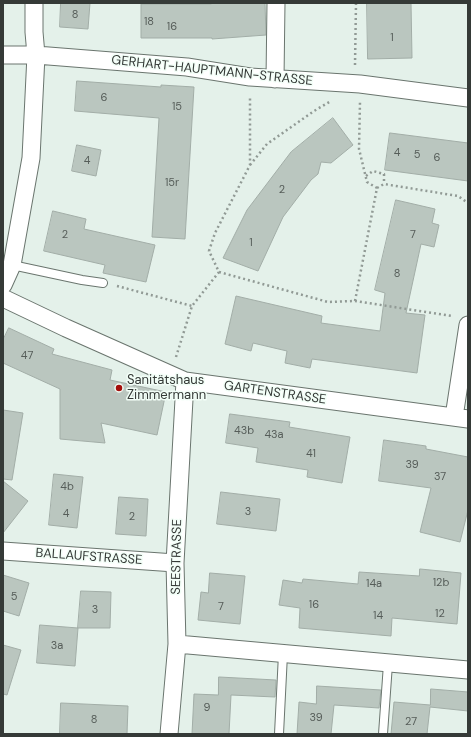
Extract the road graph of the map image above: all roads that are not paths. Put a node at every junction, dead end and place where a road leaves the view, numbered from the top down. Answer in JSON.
{"nodes":[{"id":1,"x":34,"y":3,"type":"edge"},
{"id":2,"x":276,"y":3,"type":"edge"},
{"id":3,"x":3,"y":55,"type":"edge"},
{"id":4,"x":36,"y":55,"type":"junction"},
{"id":5,"x":274,"y":78,"type":"junction"},
{"id":6,"x":468,"y":98,"type":"edge"},
{"id":7,"x":12,"y":265,"type":"junction"},
{"id":8,"x":103,"y":283,"type":"road end"},
{"id":9,"x":3,"y":285,"type":"edge"},
{"id":10,"x":3,"y":298,"type":"edge"},
{"id":11,"x":462,"y":321,"type":"edge"},
{"id":12,"x":178,"y":378,"type":"junction"},
{"id":13,"x":461,"y":418,"type":"edge"},
{"id":14,"x":3,"y":550,"type":"edge"},
{"id":15,"x":175,"y":563,"type":"junction"},
{"id":16,"x":177,"y":644,"type":"junction"},
{"id":17,"x":283,"y":654,"type":"junction"},
{"id":18,"x":388,"y":664,"type":"junction"},
{"id":19,"x":468,"y":670,"type":"edge"},
{"id":20,"x":169,"y":734,"type":"edge"},
{"id":21,"x":279,"y":734,"type":"edge"},
{"id":22,"x":383,"y":734,"type":"edge"}],
"edges":[{"from":1,"to":4,"type":"street"},
{"from":2,"to":5,"type":"street"},
{"from":3,"to":4,"type":"street","name":"GERHART-HAUPTMANN-STRASSE"},
{"from":4,"to":5,"type":"street","name":"GERHART-HAUPTMANN-STRASSE"},
{"from":4,"to":7,"type":"street"},
{"from":5,"to":6,"type":"street","name":"GERHART-HAUPTMANN-STRASSE"},
{"from":7,"to":8,"type":"lane"},
{"from":7,"to":9,"type":"street"},
{"from":10,"to":12,"type":"street","name":"GARTENSTRASSE"},
{"from":11,"to":13,"type":"street"},
{"from":12,"to":13,"type":"street","name":"GARTENSTRASSE"},
{"from":12,"to":15,"type":"street","name":"SEESTRASSE"},
{"from":14,"to":15,"type":"street","name":"BALLAUFSTRASSE"},
{"from":15,"to":16,"type":"street","name":"SEESTRASSE"},
{"from":16,"to":17,"type":"street"},
{"from":16,"to":20,"type":"street","name":"SEESTRASSE"},
{"from":17,"to":18,"type":"street"},
{"from":17,"to":21,"type":"lane"},
{"from":18,"to":19,"type":"street"},
{"from":18,"to":22,"type":"lane"}]}
